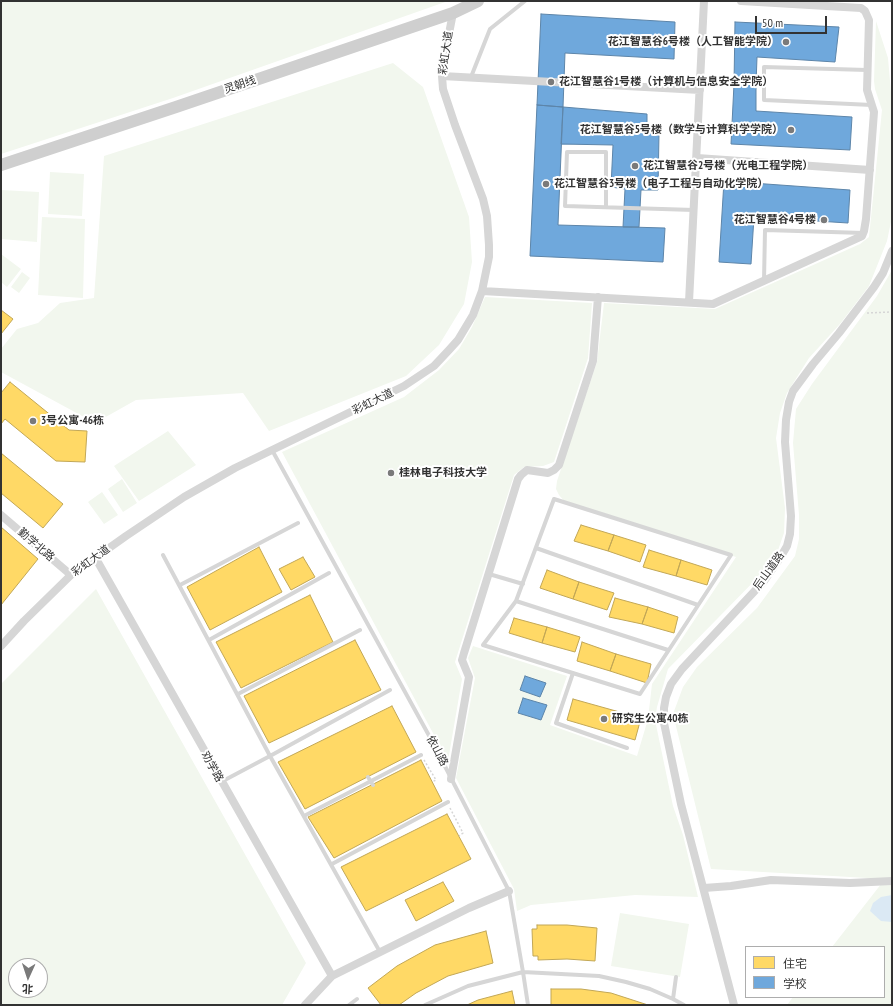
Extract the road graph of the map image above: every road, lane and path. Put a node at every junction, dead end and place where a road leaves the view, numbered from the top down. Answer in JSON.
{"nodes":[{"id":1,"x":478,"y":1,"type":"edge"},
{"id":2,"x":525,"y":1,"type":"edge"},
{"id":3,"x":704,"y":1,"type":"edge"},
{"id":4,"x":741,"y":1,"type":"edge"},
{"id":5,"x":453,"y":13,"type":"junction"},
{"id":6,"x":867,"y":70,"type":"junction"},
{"id":7,"x":442,"y":76,"type":"junction"},
{"id":8,"x":471,"y":78,"type":"junction"},
{"id":9,"x":700,"y":90,"type":"junction"},
{"id":10,"x":872,"y":105,"type":"junction"},
{"id":11,"x":697,"y":158,"type":"junction"},
{"id":12,"x":1,"y":165,"type":"edge"},
{"id":13,"x":870,"y":170,"type":"junction"},
{"id":14,"x":606,"y":207,"type":"junction"},
{"id":15,"x":694,"y":210,"type":"junction"},
{"id":16,"x":864,"y":233,"type":"junction"},
{"id":17,"x":892,"y":251,"type":"edge"},
{"id":18,"x":764,"y":281,"type":"junction"},
{"id":19,"x":482,"y":291,"type":"junction"},
{"id":20,"x":598,"y":297,"type":"junction"},
{"id":21,"x":689,"y":302,"type":"junction"},
{"id":22,"x":892,"y":312,"type":"edge"},
{"id":23,"x":855,"y":313,"type":"junction"},
{"id":24,"x":272,"y":450,"type":"junction"},
{"id":25,"x":1,"y":515,"type":"edge"},
{"id":26,"x":298,"y":523,"type":"dead end"},
{"id":27,"x":536,"y":548,"type":"junction"},
{"id":28,"x":164,"y":555,"type":"dead end"},
{"id":29,"x":95,"y":557,"type":"junction"},
{"id":30,"x":329,"y":573,"type":"dead end"},
{"id":31,"x":488,"y":574,"type":"junction"},
{"id":32,"x":71,"y":575,"type":"junction"},
{"id":33,"x":523,"y":584,"type":"junction"},
{"id":34,"x":180,"y":586,"type":"junction"},
{"id":35,"x":516,"y":601,"type":"junction"},
{"id":36,"x":698,"y":605,"type":"junction"},
{"id":37,"x":360,"y":630,"type":"dead end"},
{"id":38,"x":209,"y":640,"type":"junction"},
{"id":39,"x":1,"y":646,"type":"edge"},
{"id":40,"x":668,"y":650,"type":"junction"},
{"id":41,"x":573,"y":673,"type":"junction"},
{"id":42,"x":390,"y":690,"type":"dead end"},
{"id":43,"x":238,"y":694,"type":"junction"},
{"id":44,"x":627,"y":748,"type":"dead end"},
{"id":45,"x":421,"y":755,"type":"joint"},
{"id":46,"x":270,"y":756,"type":"junction"},
{"id":47,"x":451,"y":779,"type":"junction"},
{"id":48,"x":221,"y":782,"type":"junction"},
{"id":49,"x":432,"y":782,"type":"dead end"},
{"id":50,"x":448,"y":802,"type":"joint"},
{"id":51,"x":304,"y":816,"type":"junction"},
{"id":52,"x":459,"y":836,"type":"dead end"},
{"id":53,"x":332,"y":864,"type":"junction"},
{"id":54,"x":892,"y":881,"type":"edge"},
{"id":55,"x":704,"y":888,"type":"junction"},
{"id":56,"x":509,"y":891,"type":"junction"},
{"id":57,"x":380,"y":952,"type":"junction"},
{"id":58,"x":523,"y":972,"type":"junction"},
{"id":59,"x":332,"y":976,"type":"junction"},
{"id":60,"x":676,"y":977,"type":"dead end"},
{"id":61,"x":357,"y":999,"type":"dead end"},
{"id":62,"x":674,"y":999,"type":"junction"},
{"id":63,"x":305,"y":1005,"type":"edge"},
{"id":64,"x":349,"y":1005,"type":"edge"},
{"id":65,"x":425,"y":1005,"type":"edge"},
{"id":66,"x":528,"y":1005,"type":"edge"},
{"id":67,"x":684,"y":1005,"type":"edge"},
{"id":68,"x":734,"y":1005,"type":"edge"}],
"edges":[{"from":1,"to":5,"type":"main road","name":"灵朝线"},
{"from":2,"to":8,"type":"lane"},
{"from":3,"to":9,"type":"street"},
{"from":4,"to":6,"type":"street"},
{"from":5,"to":7,"type":"street","name":"彩虹大道"},
{"from":5,"to":12,"type":"main road","name":"灵朝线"},
{"from":6,"to":10,"type":"street"},
{"from":6,"to":10,"type":"lane"},
{"from":7,"to":8,"type":"street"},
{"from":7,"to":19,"type":"street","name":"彩虹大道"},
{"from":8,"to":9,"type":"street"},
{"from":9,"to":11,"type":"street"},
{"from":10,"to":13,"type":"street"},
{"from":11,"to":13,"type":"street"},
{"from":11,"to":15,"type":"street"},
{"from":13,"to":16,"type":"street"},
{"from":14,"to":14,"type":"lane"},
{"from":14,"to":15,"type":"lane"},
{"from":15,"to":21,"type":"street"},
{"from":16,"to":18,"type":"street"},
{"from":16,"to":18,"type":"lane"},
{"from":17,"to":23,"type":"street","name":"后山道路"},
{"from":18,"to":21,"type":"street"},
{"from":19,"to":20,"type":"street"},
{"from":19,"to":24,"type":"street","name":"彩虹大道"},
{"from":20,"to":21,"type":"street"},
{"from":20,"to":31,"type":"street"},
{"from":22,"to":23,"type":"path"},
{"from":23,"to":55,"type":"street","name":"后山道路"},
{"from":24,"to":29,"type":"street","name":"彩虹大道"},
{"from":24,"to":47,"type":"lane","name":"依山路"},
{"from":25,"to":32,"type":"street","name":"勤学北路"},
{"from":26,"to":34,"type":"lane"},
{"from":27,"to":33,"type":"lane"},
{"from":27,"to":36,"type":"lane"},
{"from":27,"to":36,"type":"lane"},
{"from":28,"to":34,"type":"lane"},
{"from":29,"to":32,"type":"street","name":"彩虹大道"},
{"from":29,"to":48,"type":"street","name":"劝学路"},
{"from":30,"to":38,"type":"lane"},
{"from":31,"to":33,"type":"lane"},
{"from":31,"to":47,"type":"street"},
{"from":32,"to":39,"type":"street","name":"彩虹大道"},
{"from":33,"to":35,"type":"lane"},
{"from":34,"to":38,"type":"lane"},
{"from":35,"to":40,"type":"lane"},
{"from":35,"to":41,"type":"lane"},
{"from":36,"to":40,"type":"lane"},
{"from":37,"to":43,"type":"lane"},
{"from":38,"to":43,"type":"lane"},
{"from":40,"to":41,"type":"lane"},
{"from":41,"to":44,"type":"lane"},
{"from":42,"to":46,"type":"lane"},
{"from":43,"to":46,"type":"lane"},
{"from":45,"to":49,"type":"path"},
{"from":45,"to":51,"type":"lane"},
{"from":46,"to":48,"type":"lane"},
{"from":46,"to":51,"type":"lane"},
{"from":47,"to":56,"type":"lane","name":"依山路"},
{"from":48,"to":59,"type":"street","name":"劝学路"},
{"from":50,"to":52,"type":"path"},
{"from":50,"to":53,"type":"lane"},
{"from":51,"to":53,"type":"lane"},
{"from":53,"to":57,"type":"lane"},
{"from":54,"to":55,"type":"street"},
{"from":55,"to":68,"type":"street","name":"后山道路"},
{"from":56,"to":57,"type":"street"},
{"from":56,"to":58,"type":"lane","name":"依山路"},
{"from":57,"to":59,"type":"street"},
{"from":58,"to":62,"type":"lane"},
{"from":58,"to":65,"type":"lane"},
{"from":58,"to":66,"type":"lane","name":"依山路"},
{"from":59,"to":63,"type":"street"},
{"from":60,"to":62,"type":"lane"},
{"from":61,"to":64,"type":"lane"},
{"from":62,"to":67,"type":"lane"}]}
